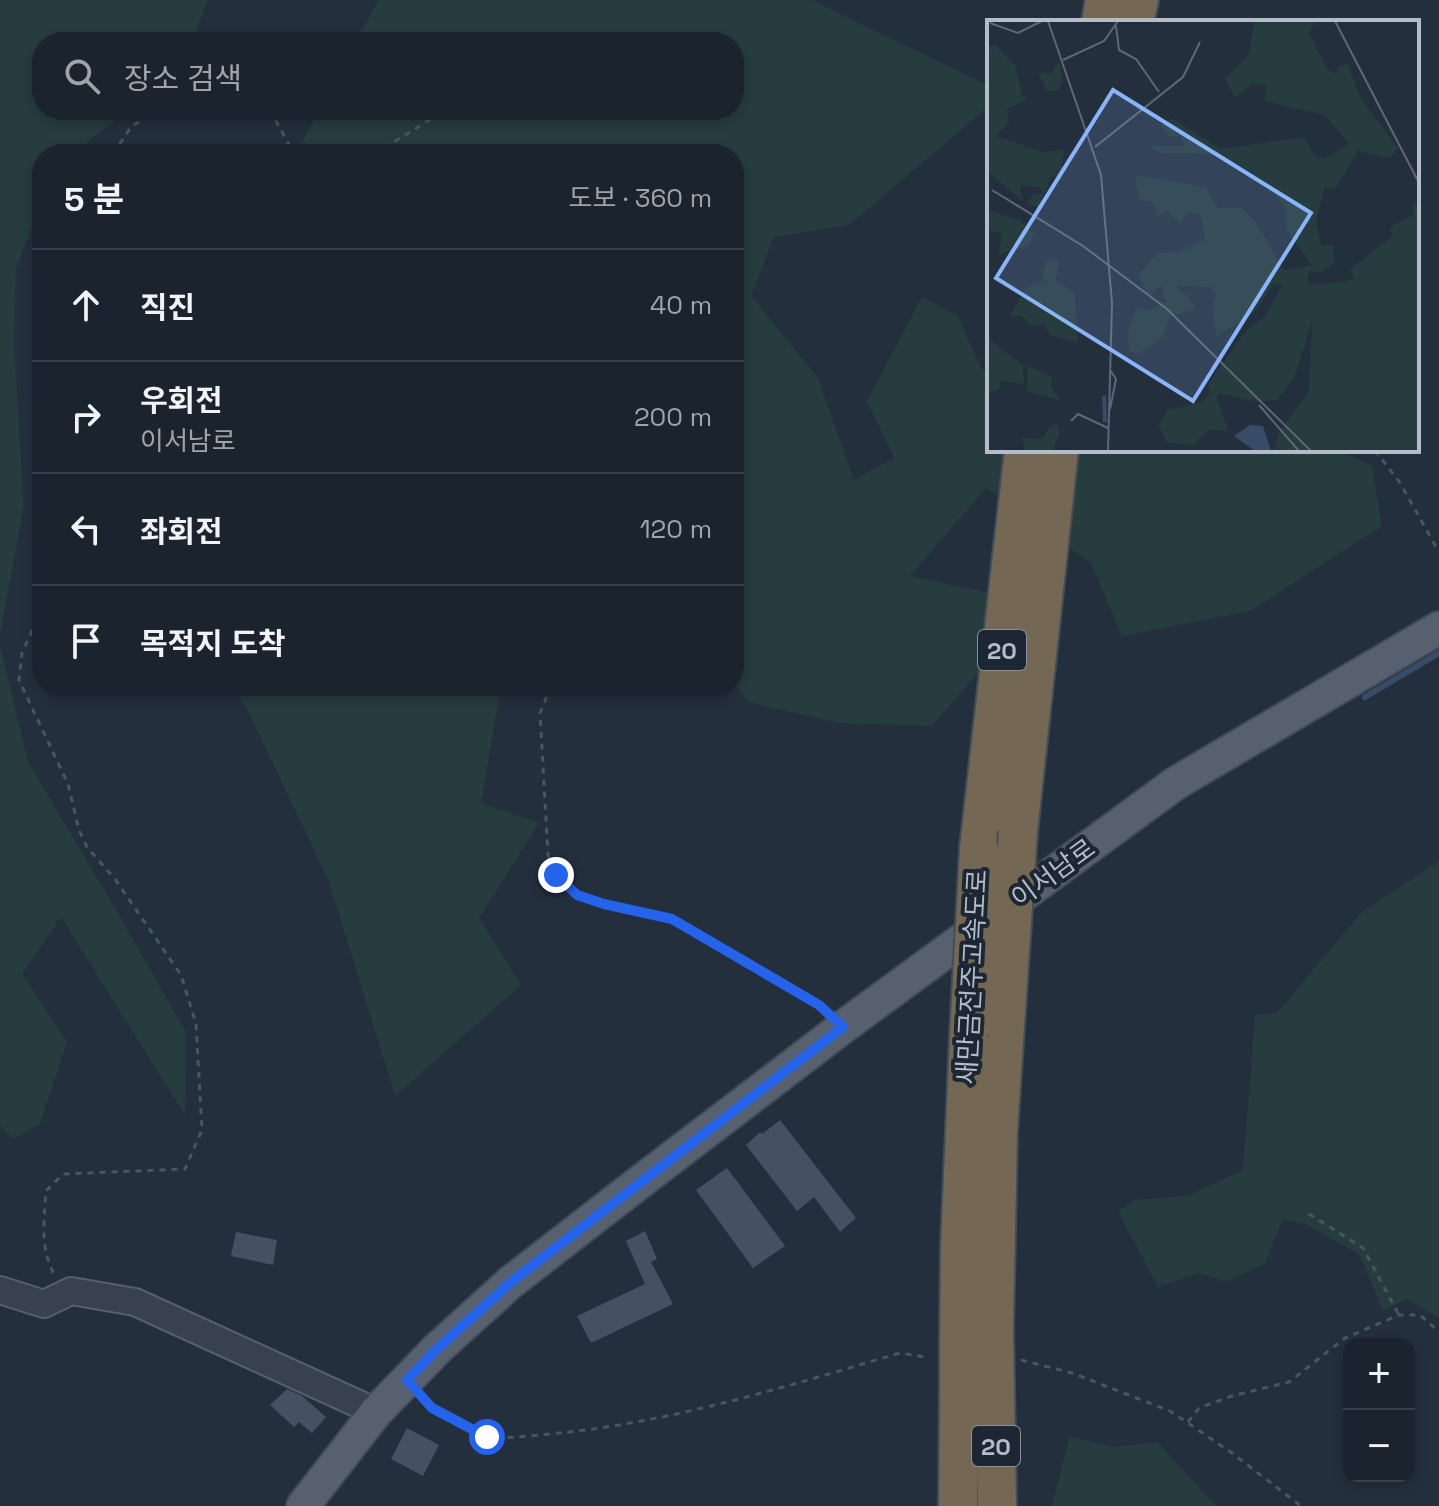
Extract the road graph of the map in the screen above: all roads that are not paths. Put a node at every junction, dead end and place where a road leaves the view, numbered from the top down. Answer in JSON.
{"nodes":[{"id":1,"x":1105,"y":0,"type":"edge"},
{"id":2,"x":1139,"y":0,"type":"edge"},
{"id":3,"x":1101,"y":20,"type":"edge"},
{"id":4,"x":1134,"y":20,"type":"edge"},
{"id":5,"x":1024,"y":452,"type":"edge"},
{"id":6,"x":1059,"y":452,"type":"edge"},
{"id":7,"x":1439,"y":628,"type":"edge"},
{"id":8,"x":987,"y":1031,"type":"junction"},
{"id":9,"x":0,"y":1290,"type":"edge"},
{"id":10,"x":991,"y":1377,"type":"junction"},
{"id":11,"x":376,"y":1412,"type":"junction"},
{"id":12,"x":303,"y":1506,"type":"edge"},
{"id":13,"x":958,"y":1506,"type":"edge"},
{"id":14,"x":997,"y":1506,"type":"edge"}],
"edges":[{"from":1,"to":3,"type":"highway"},
{"from":2,"to":4,"type":"highway"},
{"from":5,"to":8,"type":"highway","name":"새만금전주고속도로","number":"20","bridge":true},
{"from":6,"to":8,"type":"highway","name":"새만금전주고속도로","number":"20","bridge":true},
{"from":7,"to":11,"type":"main road","name":"이서남로"},
{"from":8,"to":10,"type":"highway","name":"새만금전주고속도로","number":"20","bridge":true},
{"from":9,"to":11,"type":"lane"},
{"from":10,"to":13,"type":"highway","name":"새만금전주고속도로","number":"20"},
{"from":10,"to":14,"type":"highway","name":"새만금전주고속도로","number":"20"},
{"from":11,"to":12,"type":"main road","name":"이서남로"}]}
